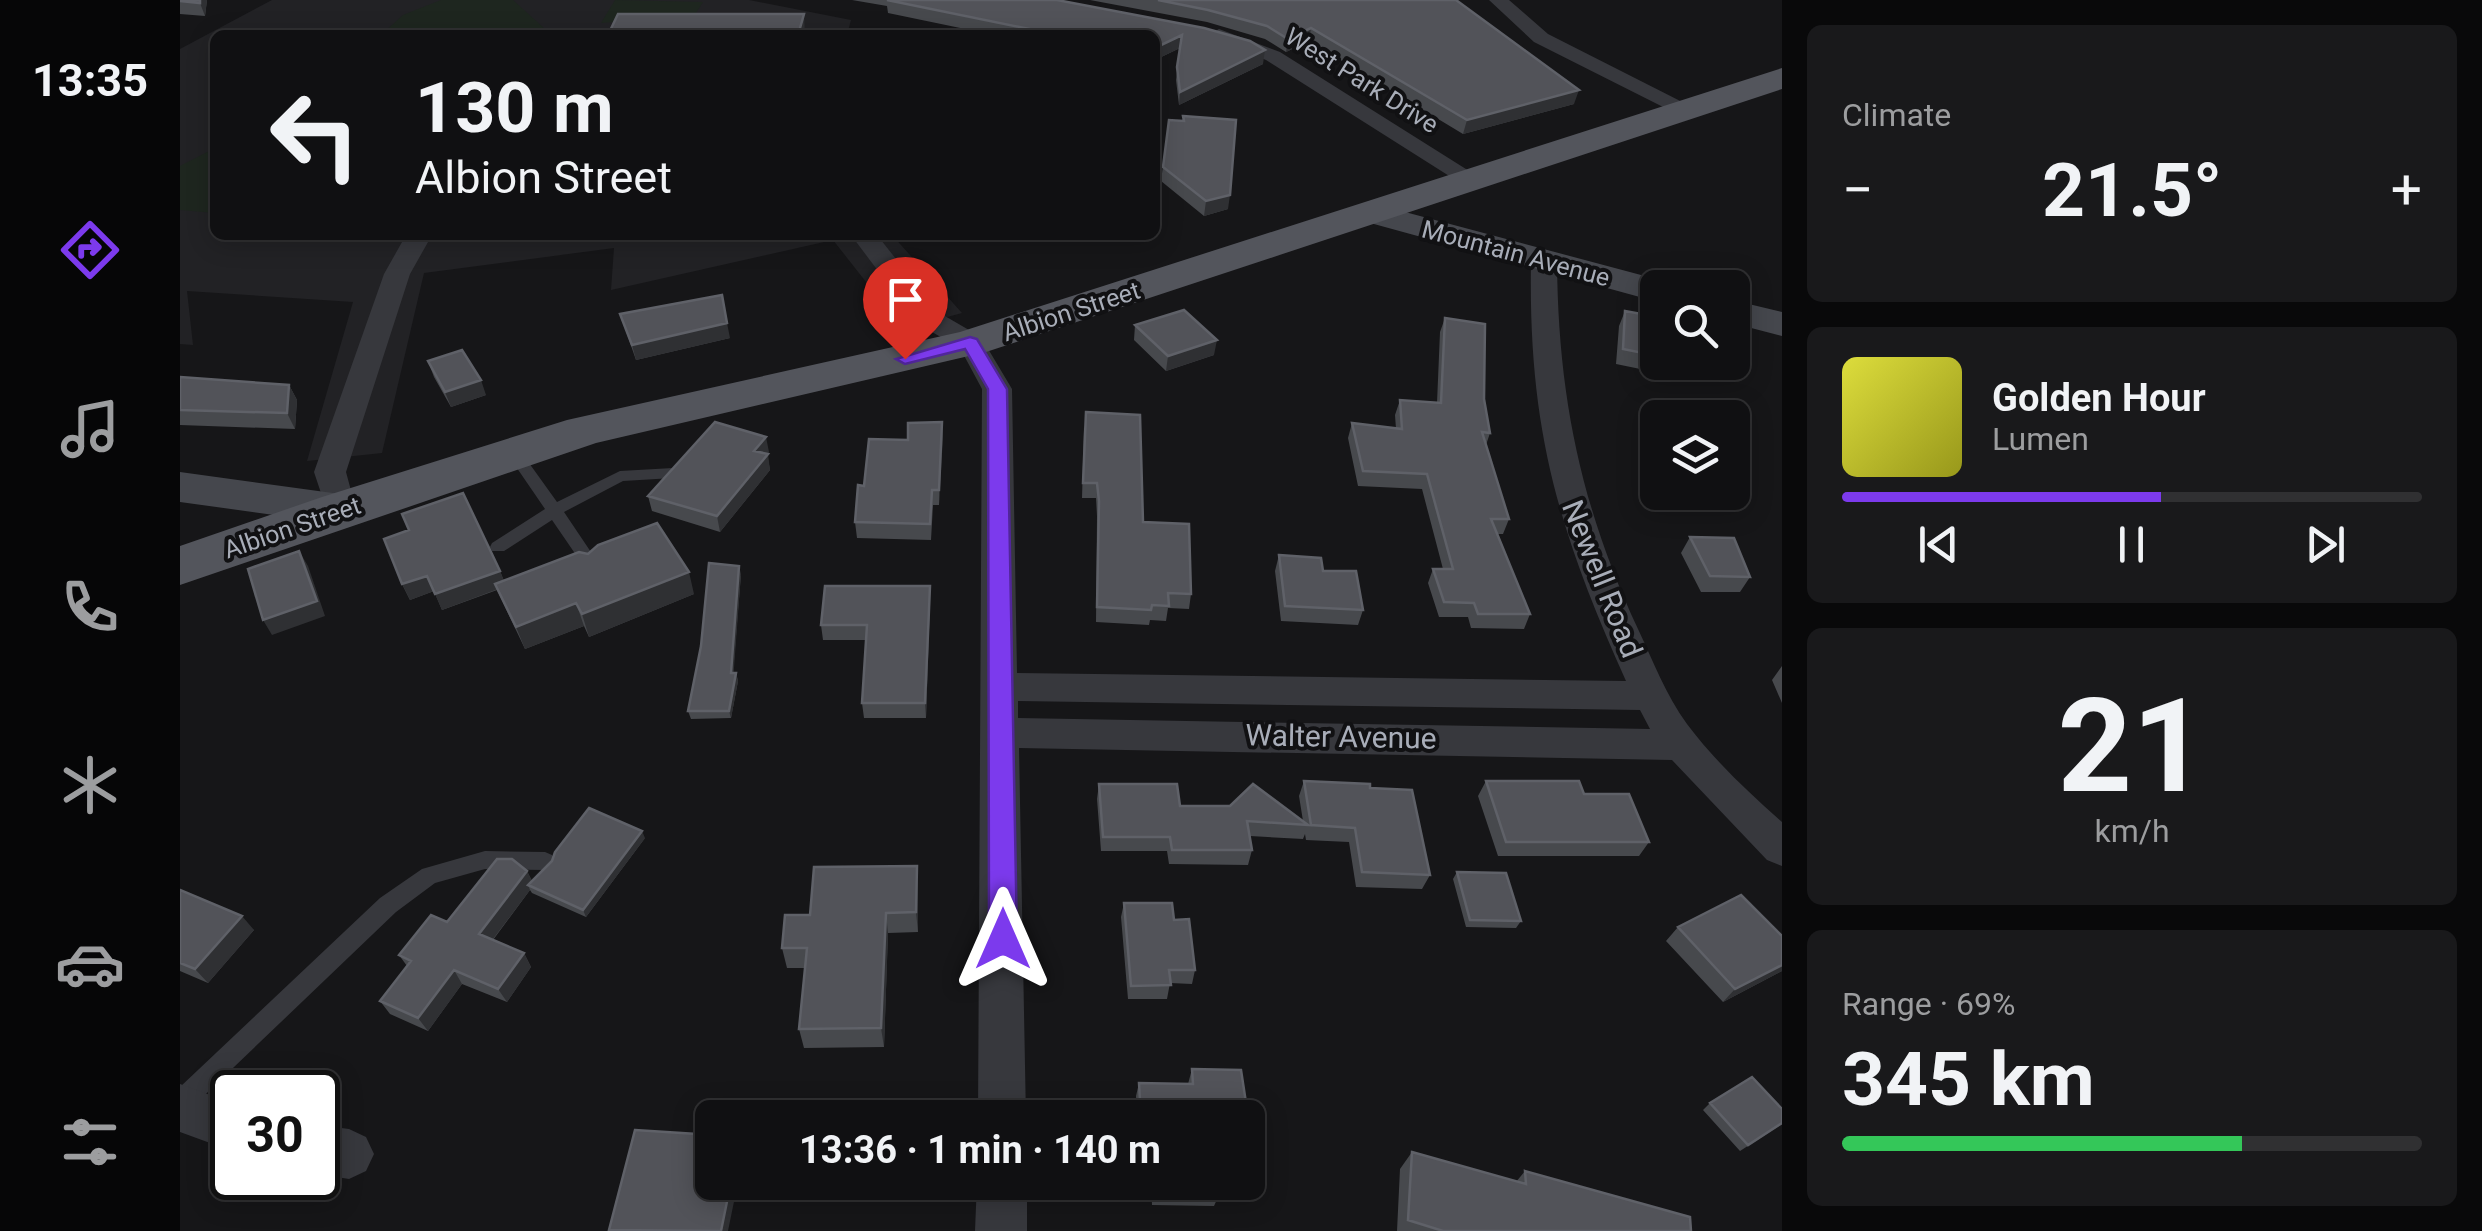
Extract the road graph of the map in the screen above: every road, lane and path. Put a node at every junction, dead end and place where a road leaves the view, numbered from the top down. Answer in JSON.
{"nodes":[{"id":1,"x":1498,"y":0,"type":"edge"},
{"id":2,"x":1206,"y":32,"type":"edge"},
{"id":3,"x":1782,"y":78,"type":"edge"},
{"id":4,"x":1689,"y":111,"type":"junction"},
{"id":5,"x":1473,"y":181,"type":"junction"},
{"id":6,"x":1375,"y":214,"type":"junction"},
{"id":7,"x":416,"y":240,"type":"edge"},
{"id":8,"x":868,"y":240,"type":"edge"},
{"id":9,"x":1544,"y":261,"type":"junction"},
{"id":10,"x":1640,"y":286,"type":"edge"},
{"id":11,"x":1750,"y":316,"type":"edge"},
{"id":12,"x":1782,"y":324,"type":"edge"},
{"id":13,"x":970,"y":342,"type":"junction"},
{"id":14,"x":514,"y":452,"type":"junction"},
{"id":15,"x":673,"y":473,"type":"edge"},
{"id":16,"x":180,"y":487,"type":"edge"},
{"id":17,"x":340,"y":510,"type":"junction"},
{"id":18,"x":556,"y":513,"type":"junction"},
{"id":19,"x":498,"y":546,"type":"dead end"},
{"id":20,"x":180,"y":566,"type":"edge"},
{"id":21,"x":593,"y":567,"type":"edge"},
{"id":22,"x":1001,"y":687,"type":"junction"},
{"id":23,"x":1651,"y":696,"type":"junction"},
{"id":24,"x":1001,"y":733,"type":"junction"},
{"id":25,"x":1682,"y":745,"type":"junction"},
{"id":26,"x":1782,"y":848,"type":"edge"},
{"id":27,"x":544,"y":860,"type":"dead end"},
{"id":28,"x":1002,"y":1100,"type":"edge"},
{"id":29,"x":180,"y":1106,"type":"edge"},
{"id":30,"x":210,"y":1118,"type":"edge"},
{"id":31,"x":1002,"y":1200,"type":"edge"},
{"id":32,"x":1001,"y":1231,"type":"edge"}],
"edges":[{"from":1,"to":4,"type":"street"},
{"from":2,"to":5,"type":"street","name":"West Park Drive"},
{"from":3,"to":4,"type":"main road","name":"Albion Street"},
{"from":4,"to":5,"type":"main road","name":"Albion Street"},
{"from":5,"to":6,"type":"main road","name":"Albion Street"},
{"from":6,"to":9,"type":"main road","name":"Mountain Avenue"},
{"from":6,"to":13,"type":"main road","name":"Albion Street"},
{"from":7,"to":17,"type":"street"},
{"from":8,"to":13,"type":"street"},
{"from":9,"to":10,"type":"main road","name":"Mountain Avenue"},
{"from":9,"to":23,"type":"street","name":"Newell Road"},
{"from":11,"to":12,"type":"main road"},
{"from":13,"to":14,"type":"main road","name":"Albion Street"},
{"from":13,"to":22,"type":"street"},
{"from":14,"to":17,"type":"main road","name":"Albion Street"},
{"from":14,"to":18,"type":"lane"},
{"from":15,"to":18,"type":"lane"},
{"from":16,"to":17,"type":"main road"},
{"from":17,"to":20,"type":"main road","name":"Albion Street"},
{"from":18,"to":19,"type":"lane"},
{"from":18,"to":21,"type":"lane"},
{"from":22,"to":23,"type":"street","name":"Walter Avenue"},
{"from":22,"to":24,"type":"street"},
{"from":23,"to":25,"type":"street","name":"Newell Road"},
{"from":24,"to":25,"type":"street","name":"Walter Avenue"},
{"from":24,"to":28,"type":"street"},
{"from":25,"to":26,"type":"street","name":"Newell Road"},
{"from":27,"to":29,"type":"lane"},
{"from":29,"to":30,"type":"street"},
{"from":31,"to":32,"type":"street"}]}
